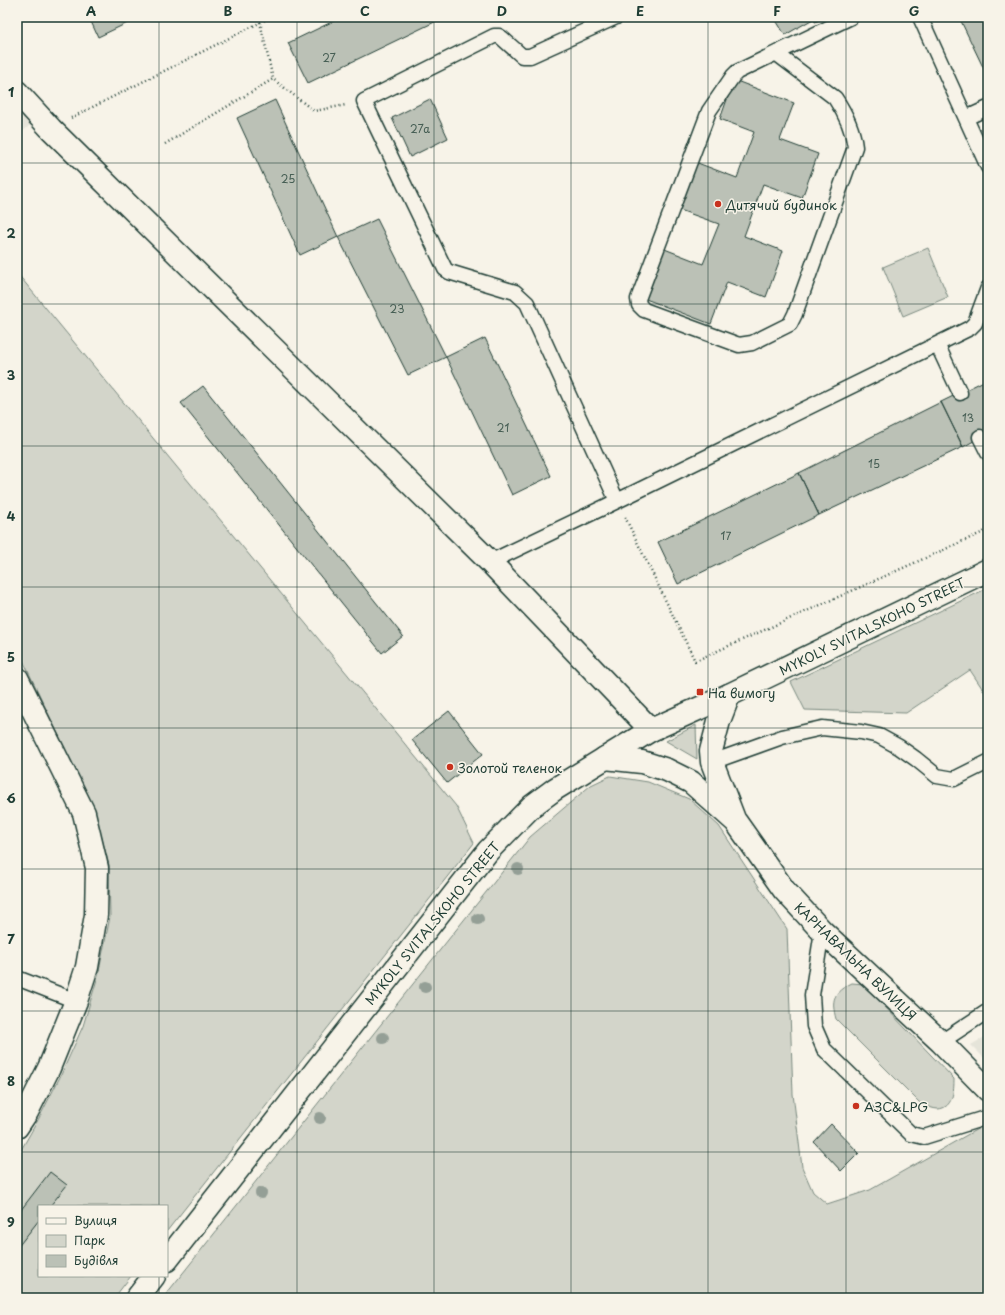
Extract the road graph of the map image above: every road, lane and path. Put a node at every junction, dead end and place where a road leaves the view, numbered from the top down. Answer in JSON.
{"nodes":[{"id":1,"x":271,"y":17,"type":"edge"},
{"id":2,"x":616,"y":17,"type":"edge"},
{"id":3,"x":851,"y":17,"type":"edge"},
{"id":4,"x":920,"y":17,"type":"edge"},
{"id":5,"x":260,"y":22,"type":"junction"},
{"id":6,"x":778,"y":54,"type":"junction"},
{"id":7,"x":273,"y":79,"type":"junction"},
{"id":8,"x":17,"y":92,"type":"edge"},
{"id":9,"x":364,"y":101,"type":"junction"},
{"id":10,"x":988,"y":108,"type":"edge"},
{"id":11,"x":966,"y":118,"type":"junction"},
{"id":12,"x":51,"y":129,"type":"junction"},
{"id":13,"x":165,"y":144,"type":"dead end"},
{"id":14,"x":988,"y":167,"type":"edge"},
{"id":15,"x":988,"y":288,"type":"edge"},
{"id":16,"x":937,"y":344,"type":"junction"},
{"id":17,"x":960,"y":393,"type":"dead end"},
{"id":18,"x":980,"y":437,"type":"dead end"},
{"id":19,"x":988,"y":453,"type":"edge"},
{"id":20,"x":617,"y":501,"type":"junction"},
{"id":21,"x":988,"y":530,"type":"edge"},
{"id":22,"x":490,"y":562,"type":"junction"},
{"id":23,"x":988,"y":570,"type":"edge"},
{"id":24,"x":17,"y":678,"type":"edge"},
{"id":25,"x":729,"y":695,"type":"junction"},
{"id":26,"x":651,"y":730,"type":"junction"},
{"id":27,"x":605,"y":758,"type":"junction"},
{"id":28,"x":712,"y":762,"type":"junction"},
{"id":29,"x":988,"y":762,"type":"edge"},
{"id":30,"x":736,"y":822,"type":"junction"},
{"id":31,"x":822,"y":931,"type":"junction"},
{"id":32,"x":17,"y":978,"type":"edge"},
{"id":33,"x":76,"y":1001,"type":"junction"},
{"id":34,"x":988,"y":1011,"type":"edge"},
{"id":35,"x":941,"y":1042,"type":"junction"},
{"id":36,"x":988,"y":1090,"type":"edge"},
{"id":37,"x":988,"y":1117,"type":"edge"},
{"id":38,"x":17,"y":1127,"type":"edge"},
{"id":39,"x":168,"y":1259,"type":"edge"},
{"id":40,"x":153,"y":1277,"type":"edge"},
{"id":41,"x":137,"y":1298,"type":"edge"}],
"edges":[{"from":1,"to":5,"type":"path"},
{"from":2,"to":9,"type":"lane"},
{"from":3,"to":6,"type":"lane"},
{"from":4,"to":11,"type":"lane"},
{"from":5,"to":7,"type":"path"},
{"from":5,"to":12,"type":"path"},
{"from":6,"to":6,"type":"lane"},
{"from":7,"to":9,"type":"path"},
{"from":7,"to":13,"type":"path"},
{"from":8,"to":12,"type":"street"},
{"from":9,"to":20,"type":"lane"},
{"from":10,"to":11,"type":"lane"},
{"from":11,"to":14,"type":"lane"},
{"from":12,"to":22,"type":"street"},
{"from":15,"to":16,"type":"lane"},
{"from":16,"to":17,"type":"lane"},
{"from":16,"to":20,"type":"lane"},
{"from":18,"to":19,"type":"lane"},
{"from":20,"to":21,"type":"path"},
{"from":20,"to":22,"type":"lane"},
{"from":22,"to":26,"type":"street"},
{"from":23,"to":25,"type":"street","name":"MYKOLY SVITALSKOHO STREET"},
{"from":24,"to":33,"type":"street"},
{"from":25,"to":26,"type":"street","name":"MYKOLY SVITALSKOHO STREET"},
{"from":25,"to":28,"type":"street"},
{"from":26,"to":27,"type":"street","name":"MYKOLY SVITALSKOHO STREET"},
{"from":27,"to":30,"type":"street"},
{"from":27,"to":39,"type":"street","name":"MYKOLY SVITALSKOHO STREET"},
{"from":28,"to":29,"type":"lane"},
{"from":28,"to":30,"type":"street"},
{"from":30,"to":31,"type":"street","name":"КАРНАВАЛЬНА ВУЛИЦЯ"},
{"from":31,"to":35,"type":"street","name":"КАРНАВАЛЬНА ВУЛИЦЯ"},
{"from":31,"to":37,"type":"lane"},
{"from":32,"to":33,"type":"lane"},
{"from":33,"to":38,"type":"street"},
{"from":34,"to":35,"type":"lane"},
{"from":35,"to":36,"type":"street","name":"КАРНАВАЛЬНА ВУЛИЦЯ"},
{"from":40,"to":41,"type":"street"}]}
